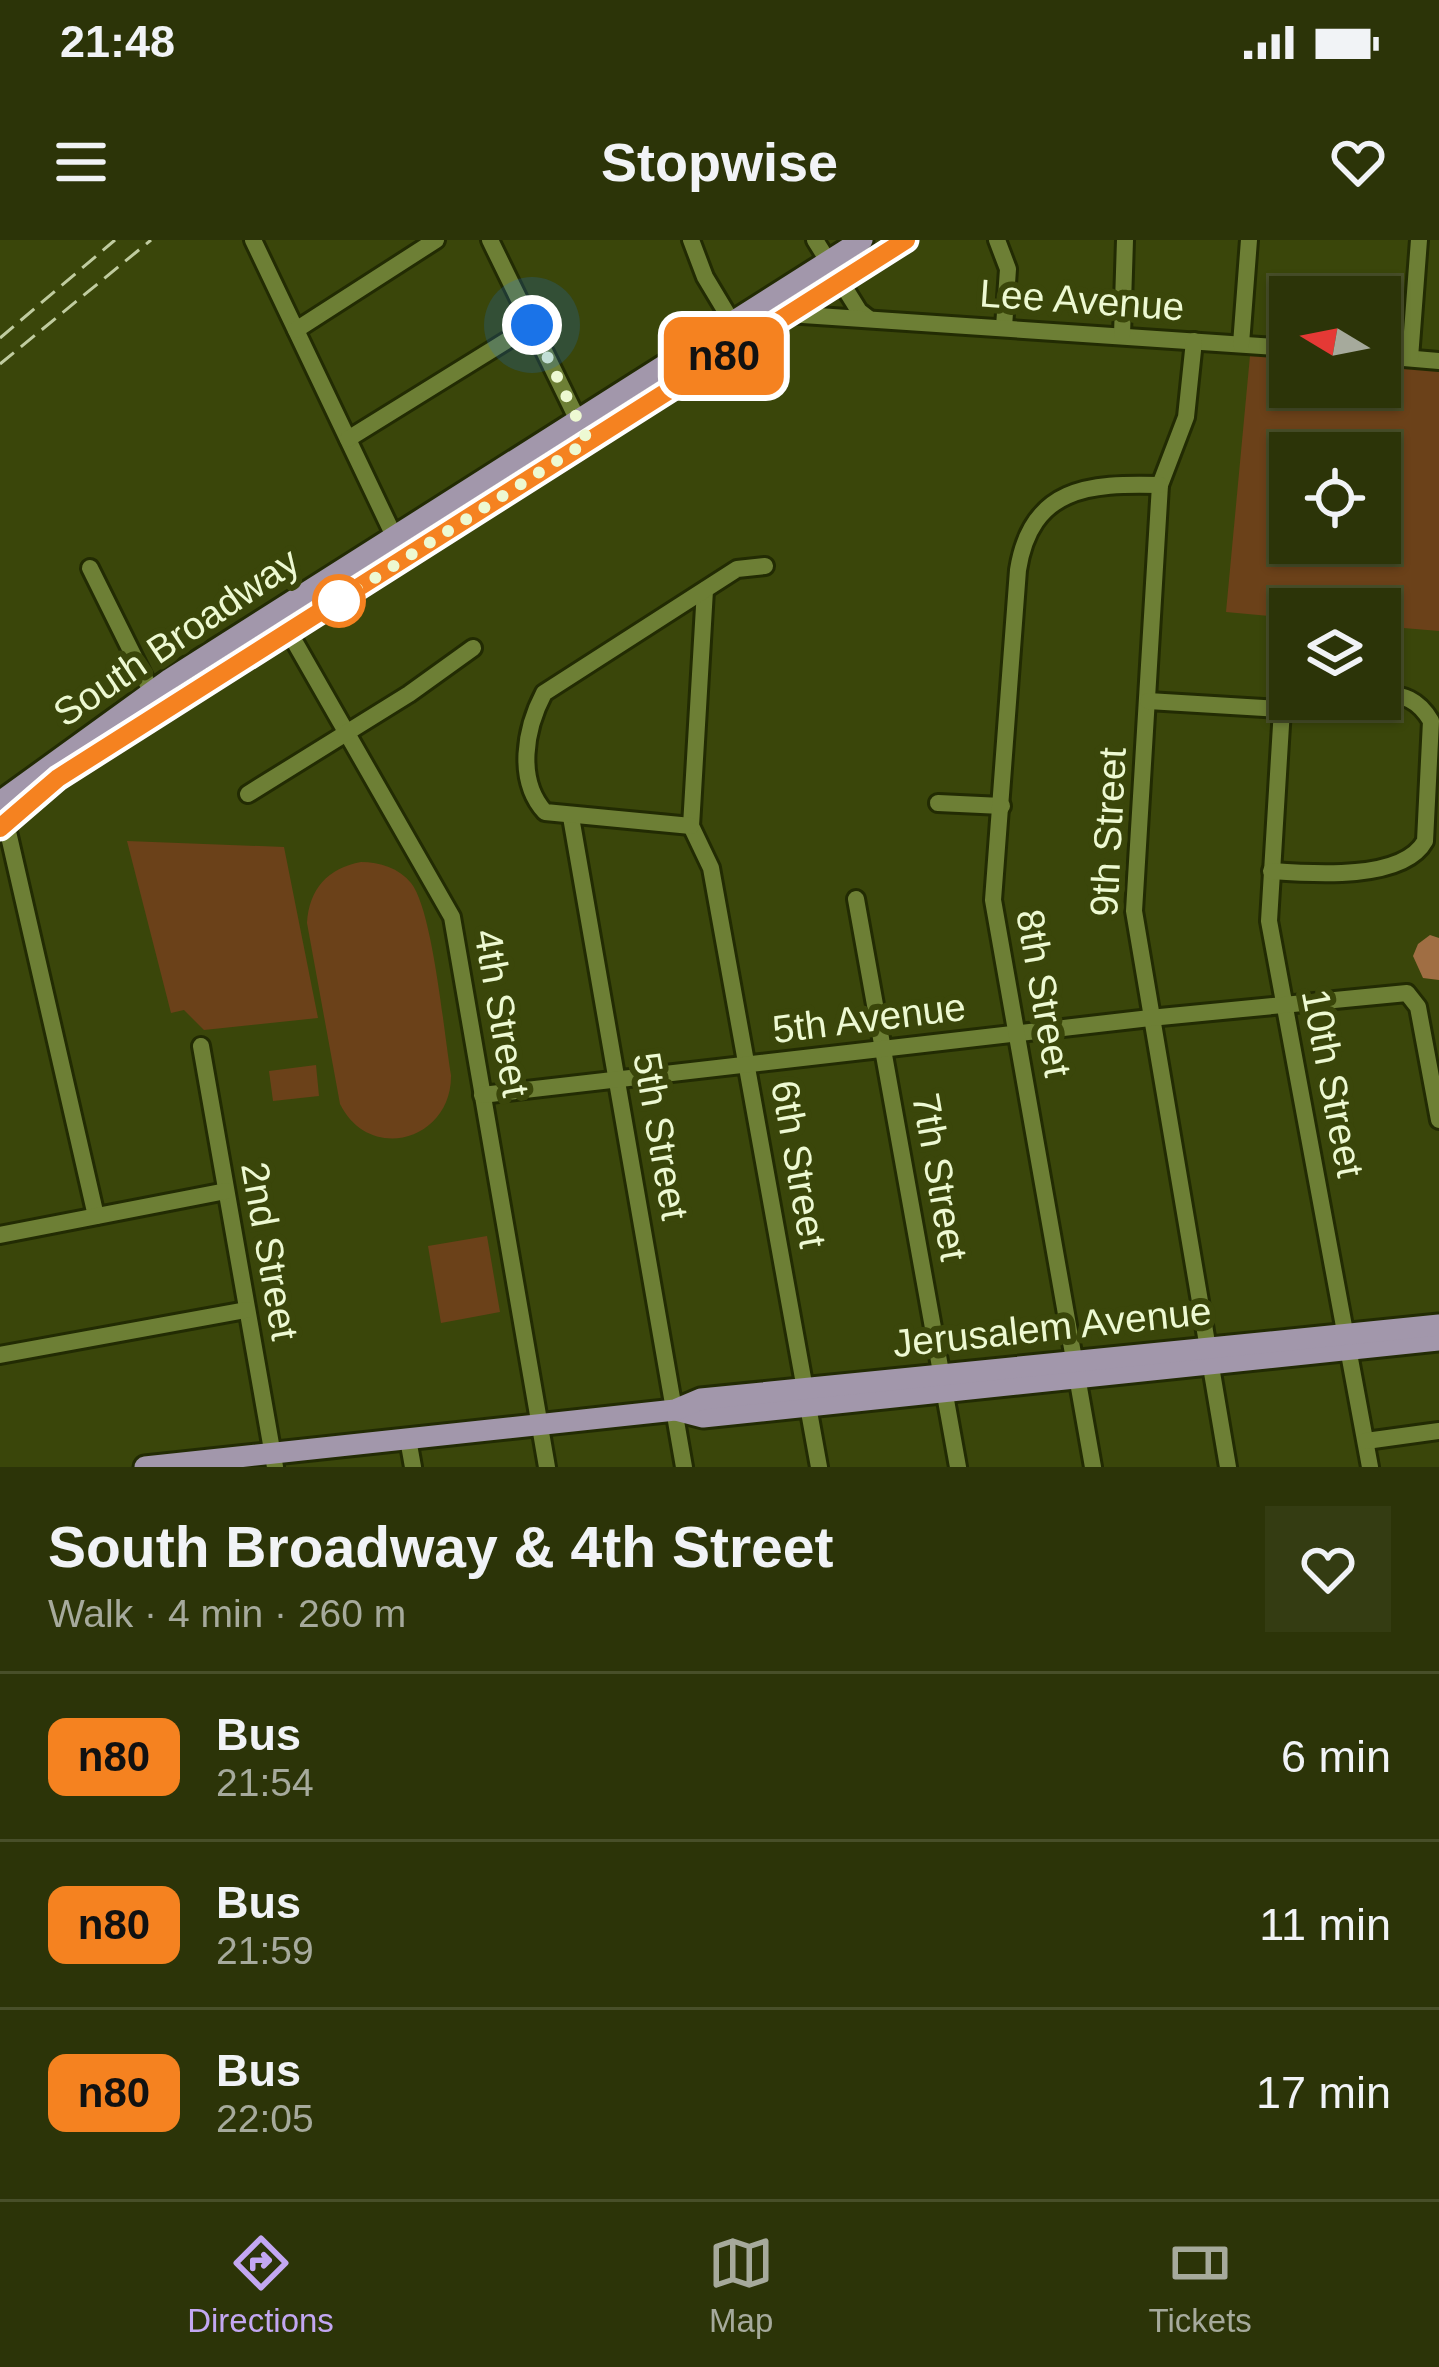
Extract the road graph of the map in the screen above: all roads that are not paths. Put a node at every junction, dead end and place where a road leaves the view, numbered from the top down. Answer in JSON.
{"nodes":[{"id":1,"x":253,"y":240,"type":"edge"},
{"id":2,"x":436,"y":240,"type":"edge"},
{"id":3,"x":490,"y":240,"type":"edge"},
{"id":4,"x":691,"y":240,"type":"edge"},
{"id":5,"x":815,"y":240,"type":"edge"},
{"id":6,"x":862,"y":240,"type":"edge"},
{"id":7,"x":906,"y":240,"type":"edge"},
{"id":8,"x":997,"y":240,"type":"edge"},
{"id":9,"x":1125,"y":240,"type":"edge"},
{"id":10,"x":1249,"y":240,"type":"edge"},
{"id":11,"x":1419,"y":240,"type":"edge"},
{"id":12,"x":829,"y":261,"type":"junction"},
{"id":13,"x":842,"y":281,"type":"junction"},
{"id":14,"x":788,"y":314,"type":"junction"},
{"id":15,"x":869,"y":318,"type":"junction"},
{"id":16,"x":732,"y":322,"type":"junction"},
{"id":17,"x":532,"y":325,"type":"junction"},
{"id":18,"x":1004,"y":327,"type":"junction"},
{"id":19,"x":296,"y":330,"type":"junction"},
{"id":20,"x":1122,"y":335,"type":"junction"},
{"id":21,"x":1194,"y":341,"type":"junction"},
{"id":22,"x":1241,"y":344,"type":"junction"},
{"id":23,"x":1269,"y":346,"type":"edge"},
{"id":24,"x":1401,"y":357,"type":"edge"},
{"id":25,"x":1410,"y":358,"type":"junction"},
{"id":26,"x":1439,"y":361,"type":"edge"},
{"id":27,"x":578,"y":420,"type":"junction"},
{"id":28,"x":348,"y":439,"type":"junction"},
{"id":29,"x":588,"y":441,"type":"junction"},
{"id":30,"x":1160,"y":485,"type":"junction"},
{"id":31,"x":394,"y":536,"type":"junction"},
{"id":32,"x":765,"y":566,"type":"dead end"},
{"id":33,"x":90,"y":568,"type":"dead end"},
{"id":34,"x":705,"y":590,"type":"junction"},
{"id":35,"x":277,"y":611,"type":"junction"},
{"id":36,"x":290,"y":632,"type":"junction"},
{"id":37,"x":473,"y":648,"type":"dead end"},
{"id":38,"x":151,"y":692,"type":"junction"},
{"id":39,"x":1401,"y":696,"type":"edge"},
{"id":40,"x":1148,"y":701,"type":"junction"},
{"id":41,"x":1269,"y":702,"type":"edge"},
{"id":42,"x":1284,"y":720,"type":"edge"},
{"id":43,"x":347,"y":733,"type":"junction"},
{"id":44,"x":248,"y":794,"type":"dead end"},
{"id":45,"x":938,"y":803,"type":"dead end"},
{"id":46,"x":1002,"y":806,"type":"junction"},
{"id":47,"x":571,"y":817,"type":"junction"},
{"id":48,"x":2,"y":818,"type":"edge"},
{"id":49,"x":691,"y":826,"type":"junction"},
{"id":50,"x":1271,"y":871,"type":"junction"},
{"id":51,"x":856,"y":899,"type":"dead end"},
{"id":52,"x":1285,"y":1004,"type":"junction"},
{"id":53,"x":1150,"y":1018,"type":"junction"},
{"id":54,"x":1018,"y":1034,"type":"junction"},
{"id":55,"x":201,"y":1046,"type":"dead end"},
{"id":56,"x":883,"y":1049,"type":"junction"},
{"id":57,"x":748,"y":1065,"type":"junction"},
{"id":58,"x":618,"y":1080,"type":"junction"},
{"id":59,"x":482,"y":1095,"type":"junction"},
{"id":60,"x":1437,"y":1097,"type":"edge"},
{"id":61,"x":1439,"y":1120,"type":"edge"},
{"id":62,"x":226,"y":1191,"type":"junction"},
{"id":63,"x":96,"y":1216,"type":"junction"},
{"id":64,"x":0,"y":1235,"type":"edge"},
{"id":65,"x":246,"y":1310,"type":"junction"},
{"id":66,"x":1439,"y":1325,"type":"edge"},
{"id":67,"x":1439,"y":1340,"type":"edge"},
{"id":68,"x":1348,"y":1342,"type":"junction"},
{"id":69,"x":0,"y":1354,"type":"edge"},
{"id":70,"x":1209,"y":1356,"type":"junction"},
{"id":71,"x":1076,"y":1369,"type":"junction"},
{"id":72,"x":943,"y":1382,"type":"junction"},
{"id":73,"x":805,"y":1397,"type":"junction"},
{"id":74,"x":676,"y":1410,"type":"junction"},
{"id":75,"x":540,"y":1425,"type":"junction"},
{"id":76,"x":1439,"y":1431,"type":"edge"},
{"id":77,"x":408,"y":1439,"type":"junction"},
{"id":78,"x":1366,"y":1441,"type":"junction"},
{"id":79,"x":274,"y":1461,"type":"edge"},
{"id":80,"x":157,"y":1466,"type":"edge"},
{"id":81,"x":145,"y":1467,"type":"edge"},
{"id":82,"x":413,"y":1467,"type":"edge"},
{"id":83,"x":547,"y":1467,"type":"edge"},
{"id":84,"x":684,"y":1467,"type":"edge"},
{"id":85,"x":819,"y":1467,"type":"edge"},
{"id":86,"x":958,"y":1467,"type":"edge"},
{"id":87,"x":1093,"y":1467,"type":"edge"},
{"id":88,"x":1228,"y":1467,"type":"edge"},
{"id":89,"x":1370,"y":1467,"type":"edge"}],
"edges":[{"from":1,"to":19,"type":"street"},
{"from":2,"to":19,"type":"street"},
{"from":3,"to":17,"type":"street"},
{"from":4,"to":16,"type":"street"},
{"from":5,"to":12,"type":"street"},
{"from":6,"to":12,"type":"main road","name":"South Broadway"},
{"from":7,"to":13,"type":"main road","name":"South Broadway"},
{"from":8,"to":18,"type":"street"},
{"from":9,"to":20,"type":"street"},
{"from":10,"to":22,"type":"street"},
{"from":11,"to":25,"type":"street"},
{"from":12,"to":13,"type":"street"},
{"from":12,"to":16,"type":"main road","name":"South Broadway"},
{"from":13,"to":14,"type":"main road","name":"South Broadway"},
{"from":13,"to":15,"type":"street"},
{"from":14,"to":15,"type":"street","name":"Lee Avenue"},
{"from":14,"to":29,"type":"main road","name":"South Broadway"},
{"from":15,"to":18,"type":"street","name":"Lee Avenue"},
{"from":16,"to":27,"type":"main road","name":"South Broadway"},
{"from":17,"to":27,"type":"street"},
{"from":17,"to":28,"type":"street"},
{"from":18,"to":20,"type":"street","name":"Lee Avenue"},
{"from":19,"to":28,"type":"street"},
{"from":20,"to":21,"type":"street","name":"Lee Avenue"},
{"from":21,"to":22,"type":"street","name":"Lee Avenue"},
{"from":21,"to":30,"type":"street","name":"9th Street"},
{"from":22,"to":23,"type":"street","name":"Lee Avenue"},
{"from":24,"to":25,"type":"street"},
{"from":25,"to":26,"type":"street"},
{"from":27,"to":29,"type":"street"},
{"from":27,"to":31,"type":"main road","name":"South Broadway"},
{"from":28,"to":31,"type":"street"},
{"from":29,"to":36,"type":"main road","name":"South Broadway"},
{"from":30,"to":40,"type":"street","name":"9th Street"},
{"from":30,"to":46,"type":"street","name":"8th Street"},
{"from":31,"to":35,"type":"main road","name":"South Broadway"},
{"from":32,"to":34,"type":"street"},
{"from":33,"to":38,"type":"street"},
{"from":34,"to":47,"type":"street"},
{"from":34,"to":49,"type":"street","name":"6th Street"},
{"from":35,"to":36,"type":"street","name":"4th Street"},
{"from":35,"to":38,"type":"main road","name":"South Broadway"},
{"from":36,"to":43,"type":"street","name":"4th Street"},
{"from":36,"to":48,"type":"main road","name":"South Broadway"},
{"from":37,"to":43,"type":"street"},
{"from":38,"to":48,"type":"main road","name":"South Broadway"},
{"from":39,"to":50,"type":"street"},
{"from":40,"to":41,"type":"street"},
{"from":40,"to":53,"type":"street","name":"9th Street"},
{"from":42,"to":50,"type":"street","name":"10th Street"},
{"from":43,"to":44,"type":"street"},
{"from":43,"to":59,"type":"street","name":"4th Street"},
{"from":45,"to":46,"type":"street"},
{"from":46,"to":54,"type":"street","name":"8th Street"},
{"from":47,"to":49,"type":"street"},
{"from":47,"to":58,"type":"street","name":"5th Street"},
{"from":48,"to":63,"type":"street"},
{"from":49,"to":57,"type":"street","name":"6th Street"},
{"from":50,"to":52,"type":"street","name":"10th Street"},
{"from":51,"to":56,"type":"street","name":"7th Street"},
{"from":52,"to":53,"type":"street","name":"5th Avenue"},
{"from":52,"to":60,"type":"street","name":"5th Avenue"},
{"from":52,"to":68,"type":"street","name":"10th Street"},
{"from":53,"to":54,"type":"street","name":"5th Avenue"},
{"from":53,"to":70,"type":"street","name":"9th Street"},
{"from":54,"to":56,"type":"street","name":"5th Avenue"},
{"from":54,"to":71,"type":"street","name":"8th Street"},
{"from":55,"to":62,"type":"street","name":"2nd Street"},
{"from":56,"to":57,"type":"street","name":"5th Avenue"},
{"from":56,"to":72,"type":"street","name":"7th Street"},
{"from":57,"to":58,"type":"street","name":"5th Avenue"},
{"from":57,"to":73,"type":"street","name":"6th Street"},
{"from":58,"to":59,"type":"street","name":"5th Avenue"},
{"from":58,"to":74,"type":"street","name":"5th Street"},
{"from":59,"to":75,"type":"street","name":"4th Street"},
{"from":60,"to":61,"type":"street"},
{"from":62,"to":63,"type":"street"},
{"from":62,"to":65,"type":"street","name":"2nd Street"},
{"from":63,"to":64,"type":"street"},
{"from":65,"to":69,"type":"street"},
{"from":65,"to":79,"type":"street","name":"2nd Street"},
{"from":66,"to":68,"type":"main road","name":"Jerusalem Avenue"},
{"from":67,"to":68,"type":"main road","name":"Jerusalem Avenue"},
{"from":68,"to":70,"type":"main road","name":"Jerusalem Avenue"},
{"from":68,"to":78,"type":"street","name":"10th Street"},
{"from":70,"to":71,"type":"main road","name":"Jerusalem Avenue"},
{"from":70,"to":88,"type":"street","name":"9th Street"},
{"from":71,"to":72,"type":"main road","name":"Jerusalem Avenue"},
{"from":71,"to":87,"type":"street","name":"8th Street"},
{"from":72,"to":73,"type":"main road","name":"Jerusalem Avenue"},
{"from":72,"to":86,"type":"street","name":"7th Street"},
{"from":73,"to":74,"type":"main road","name":"Jerusalem Avenue"},
{"from":73,"to":85,"type":"street","name":"6th Street"},
{"from":74,"to":75,"type":"main road","name":"Jerusalem Avenue"},
{"from":74,"to":84,"type":"street","name":"5th Street"},
{"from":75,"to":77,"type":"main road","name":"Jerusalem Avenue"},
{"from":75,"to":83,"type":"street","name":"4th Street"},
{"from":76,"to":78,"type":"street"},
{"from":77,"to":79,"type":"main road","name":"Jerusalem Avenue"},
{"from":77,"to":82,"type":"street"},
{"from":78,"to":89,"type":"street","name":"10th Street"},
{"from":79,"to":80,"type":"main road","name":"Jerusalem Avenue"},
{"from":80,"to":81,"type":"main road","name":"Jerusalem Avenue"}]}
